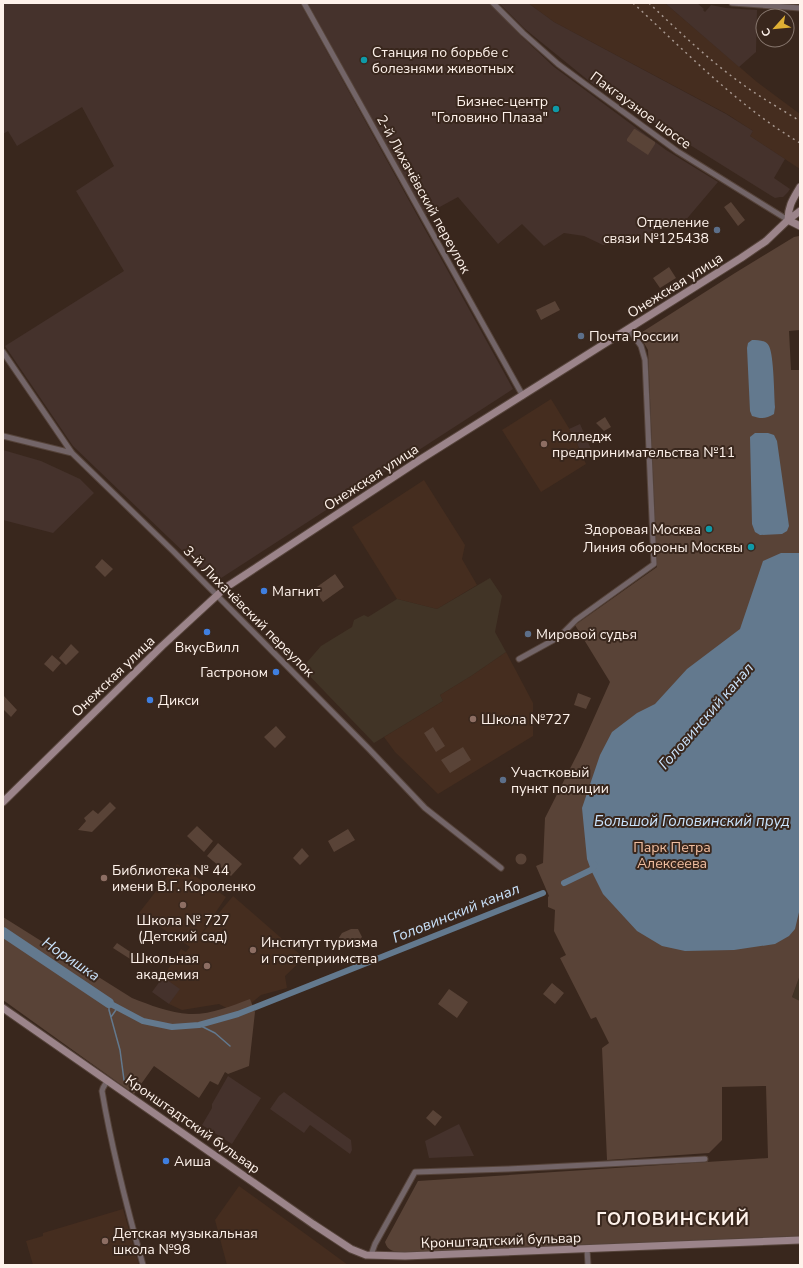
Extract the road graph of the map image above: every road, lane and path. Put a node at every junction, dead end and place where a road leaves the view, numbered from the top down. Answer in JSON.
{"nodes":[{"id":1,"x":304,"y":3,"type":"edge"},
{"id":2,"x":493,"y":3,"type":"edge"},
{"id":3,"x":732,"y":3,"type":"edge"},
{"id":4,"x":800,"y":8,"type":"edge"},
{"id":5,"x":800,"y":188,"type":"edge"},
{"id":6,"x":800,"y":211,"type":"edge"},
{"id":7,"x":788,"y":220,"type":"junction"},
{"id":8,"x":800,"y":226,"type":"edge"},
{"id":9,"x":629,"y":329,"type":"junction"},
{"id":10,"x":3,"y":352,"type":"edge"},
{"id":11,"x":523,"y":396,"type":"junction"},
{"id":12,"x":3,"y":436,"type":"edge"},
{"id":13,"x":72,"y":453,"type":"junction"},
{"id":14,"x":216,"y":595,"type":"junction"},
{"id":15,"x":520,"y":659,"type":"dead end"},
{"id":16,"x":3,"y":802,"type":"edge"},
{"id":17,"x":501,"y":868,"type":"dead end"},
{"id":18,"x":3,"y":1008,"type":"edge"},
{"id":19,"x":107,"y":1080,"type":"junction"},
{"id":20,"x":705,"y":1159,"type":"dead end"},
{"id":21,"x":800,"y":1240,"type":"edge"},
{"id":22,"x":587,"y":1249,"type":"junction"},
{"id":23,"x":371,"y":1255,"type":"junction"},
{"id":24,"x":143,"y":1265,"type":"edge"},
{"id":25,"x":588,"y":1265,"type":"edge"}],
"edges":[{"from":1,"to":11,"type":"street","name":"2-й Лихачёвский переулок"},
{"from":2,"to":7,"type":"street","name":"Пакгаузное шоссе"},
{"from":3,"to":4,"type":"street"},
{"from":5,"to":7,"type":"main road"},
{"from":6,"to":7,"type":"main road","name":"Онежская улица"},
{"from":7,"to":8,"type":"main road"},
{"from":7,"to":9,"type":"main road","name":"Онежская улица"},
{"from":9,"to":11,"type":"main road","name":"Онежская улица"},
{"from":9,"to":15,"type":"street"},
{"from":10,"to":13,"type":"street","name":"3-й Лихачёвский переулок"},
{"from":11,"to":14,"type":"main road","name":"Онежская улица"},
{"from":12,"to":13,"type":"street"},
{"from":13,"to":14,"type":"street","name":"3-й Лихачёвский переулок"},
{"from":14,"to":16,"type":"main road","name":"Онежская улица"},
{"from":14,"to":17,"type":"street","name":"3-й Лихачёвский переулок"},
{"from":18,"to":19,"type":"main road","name":"Кронштадтский бульвар"},
{"from":19,"to":23,"type":"main road","name":"Кронштадтский бульвар"},
{"from":19,"to":24,"type":"street"},
{"from":20,"to":23,"type":"street"},
{"from":21,"to":22,"type":"main road","name":"Кронштадтский бульвар"},
{"from":22,"to":23,"type":"main road","name":"Кронштадтский бульвар"},
{"from":22,"to":25,"type":"street"}]}
